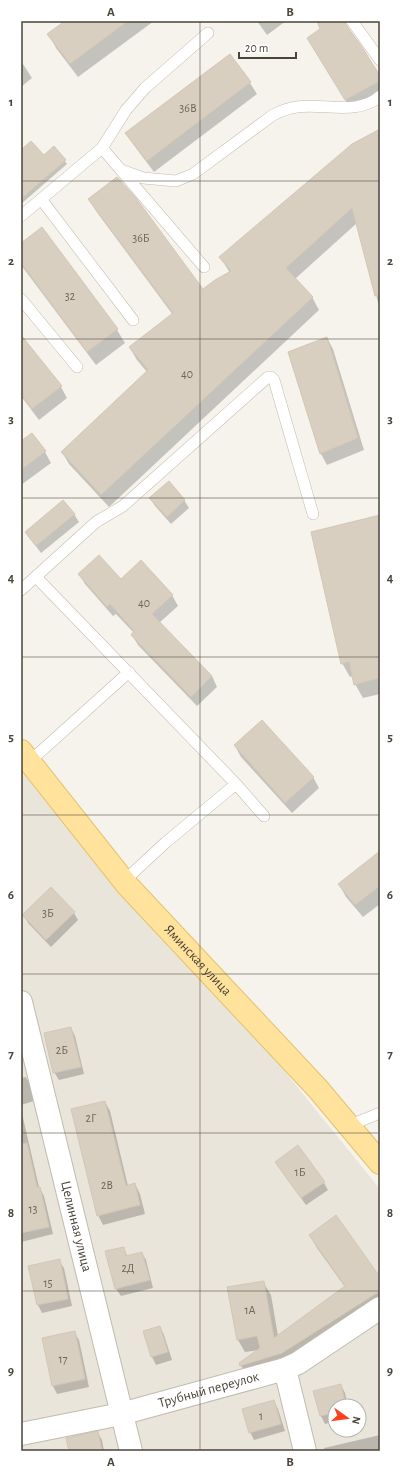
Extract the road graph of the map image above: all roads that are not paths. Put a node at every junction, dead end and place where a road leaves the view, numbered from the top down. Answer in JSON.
{"nodes":[{"id":1,"x":352,"y":21,"type":"edge"},
{"id":2,"x":208,"y":33,"type":"dead end"},
{"id":3,"x":380,"y":60,"type":"edge"},
{"id":4,"x":380,"y":96,"type":"edge"},
{"id":5,"x":102,"y":148,"type":"junction"},
{"id":6,"x":121,"y":170,"type":"junction"},
{"id":7,"x":42,"y":199,"type":"junction"},
{"id":8,"x":21,"y":216,"type":"edge"},
{"id":9,"x":204,"y":267,"type":"dead end"},
{"id":10,"x":21,"y":299,"type":"edge"},
{"id":11,"x":133,"y":320,"type":"dead end"},
{"id":12,"x":77,"y":367,"type":"dead end"},
{"id":13,"x":313,"y":514,"type":"dead end"},
{"id":14,"x":36,"y":576,"type":"junction"},
{"id":15,"x":21,"y":590,"type":"edge"},
{"id":16,"x":129,"y":672,"type":"junction"},
{"id":17,"x":25,"y":756,"type":"edge"},
{"id":18,"x":236,"y":784,"type":"junction"},
{"id":19,"x":264,"y":816,"type":"dead end"},
{"id":20,"x":124,"y":881,"type":"junction"},
{"id":21,"x":21,"y":1002,"type":"edge"},
{"id":22,"x":380,"y":1113,"type":"edge"},
{"id":23,"x":348,"y":1126,"type":"junction"},
{"id":24,"x":380,"y":1163,"type":"edge"},
{"id":25,"x":380,"y":1308,"type":"edge"},
{"id":26,"x":285,"y":1369,"type":"junction"},
{"id":27,"x":121,"y":1414,"type":"junction"},
{"id":28,"x":21,"y":1434,"type":"edge"},
{"id":29,"x":131,"y":1451,"type":"edge"},
{"id":30,"x":305,"y":1451,"type":"edge"}],
"edges":[{"from":1,"to":3,"type":"lane"},
{"from":2,"to":5,"type":"lane"},
{"from":4,"to":6,"type":"lane"},
{"from":5,"to":6,"type":"lane"},
{"from":5,"to":7,"type":"lane"},
{"from":6,"to":9,"type":"lane"},
{"from":7,"to":8,"type":"lane"},
{"from":7,"to":11,"type":"lane"},
{"from":10,"to":12,"type":"lane"},
{"from":13,"to":14,"type":"lane"},
{"from":14,"to":15,"type":"lane"},
{"from":14,"to":16,"type":"lane"},
{"from":16,"to":17,"type":"lane"},
{"from":16,"to":18,"type":"lane"},
{"from":17,"to":20,"type":"main road","name":"Яминская улица"},
{"from":18,"to":19,"type":"lane"},
{"from":18,"to":20,"type":"lane"},
{"from":20,"to":23,"type":"main road","name":"Яминская улица"},
{"from":21,"to":27,"type":"street","name":"Целинная улица"},
{"from":22,"to":23,"type":"lane"},
{"from":23,"to":24,"type":"main road","name":"Яминская улица"},
{"from":25,"to":26,"type":"street","name":"Трубный переулок"},
{"from":26,"to":27,"type":"street","name":"Трубный переулок"},
{"from":26,"to":30,"type":"street"},
{"from":27,"to":28,"type":"street","name":"Трубный переулок"},
{"from":27,"to":29,"type":"street","name":"Целинная улица"}]}
